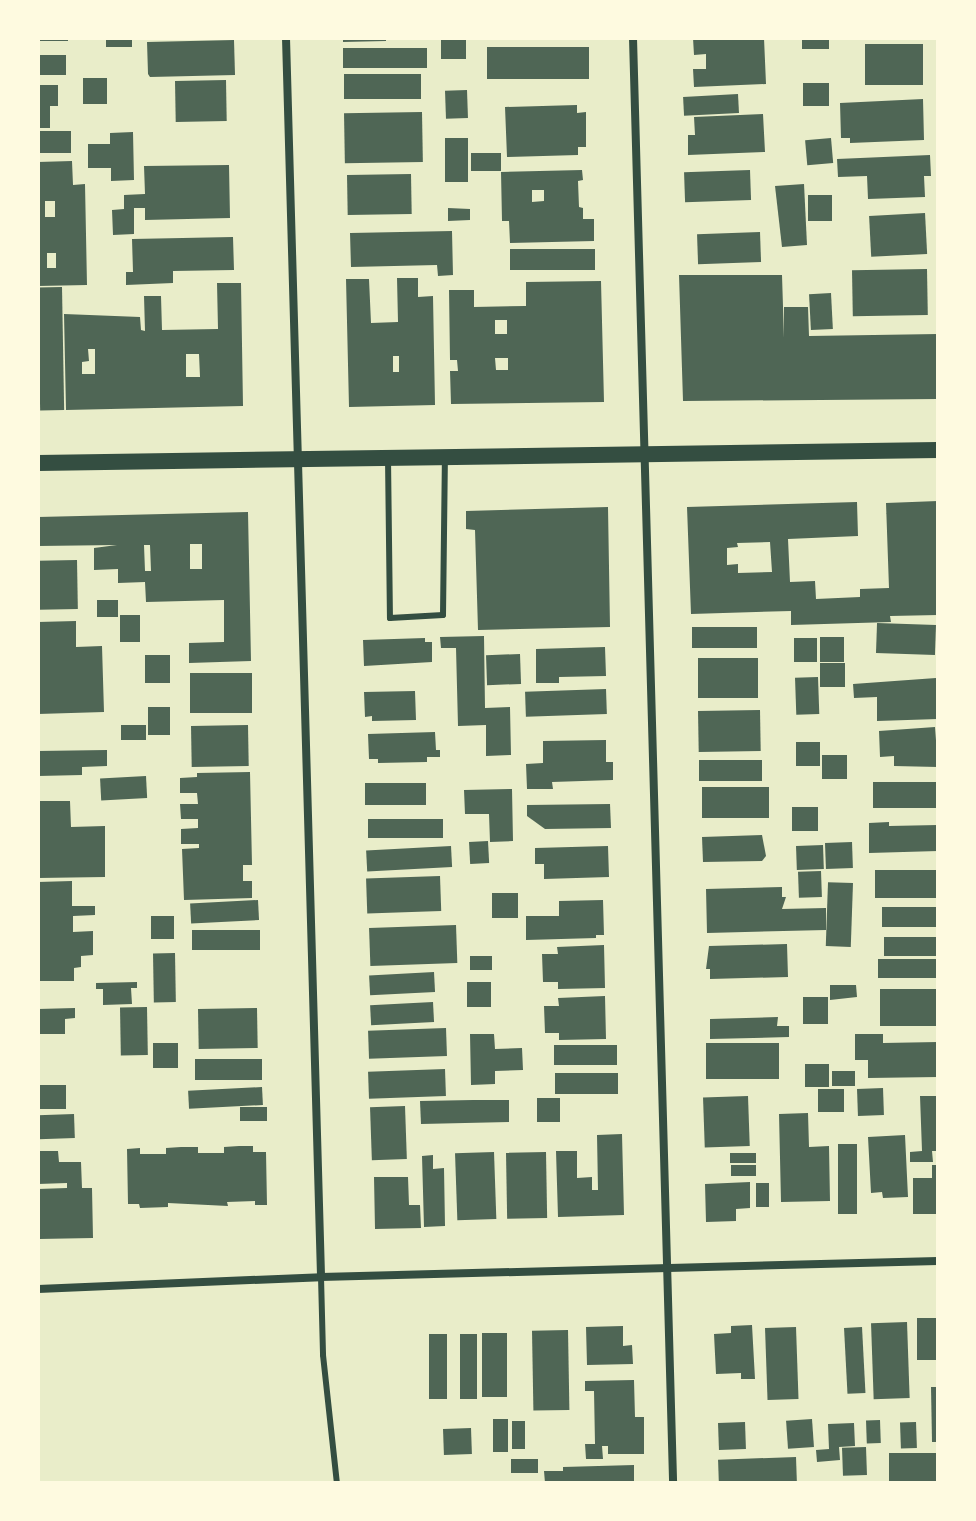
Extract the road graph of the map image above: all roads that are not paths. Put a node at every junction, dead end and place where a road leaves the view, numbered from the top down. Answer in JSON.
{"nodes":[{"id":1,"x":286,"y":38,"type":"edge"},
{"id":2,"x":633,"y":38,"type":"edge"},
{"id":3,"x":938,"y":450,"type":"edge"},
{"id":4,"x":646,"y":453,"type":"junction"},
{"id":5,"x":445,"y":456,"type":"junction"},
{"id":6,"x":388,"y":457,"type":"junction"},
{"id":7,"x":299,"y":459,"type":"junction"},
{"id":8,"x":38,"y":463,"type":"edge"},
{"id":9,"x":938,"y":1261,"type":"edge"},
{"id":10,"x":668,"y":1267,"type":"junction"},
{"id":11,"x":321,"y":1277,"type":"junction"},
{"id":12,"x":38,"y":1289,"type":"edge"},
{"id":13,"x":337,"y":1483,"type":"edge"},
{"id":14,"x":673,"y":1483,"type":"edge"}],
"edges":[{"from":1,"to":7,"type":"street"},
{"from":2,"to":4,"type":"street"},
{"from":3,"to":4,"type":"main road"},
{"from":4,"to":5,"type":"main road"},
{"from":4,"to":10,"type":"street"},
{"from":5,"to":6,"type":"main road"},
{"from":5,"to":6,"type":"lane"},
{"from":6,"to":7,"type":"main road"},
{"from":7,"to":8,"type":"main road"},
{"from":7,"to":11,"type":"street"},
{"from":9,"to":10,"type":"street"},
{"from":10,"to":11,"type":"street"},
{"from":10,"to":14,"type":"street"},
{"from":11,"to":12,"type":"street"},
{"from":11,"to":13,"type":"lane"}]}
